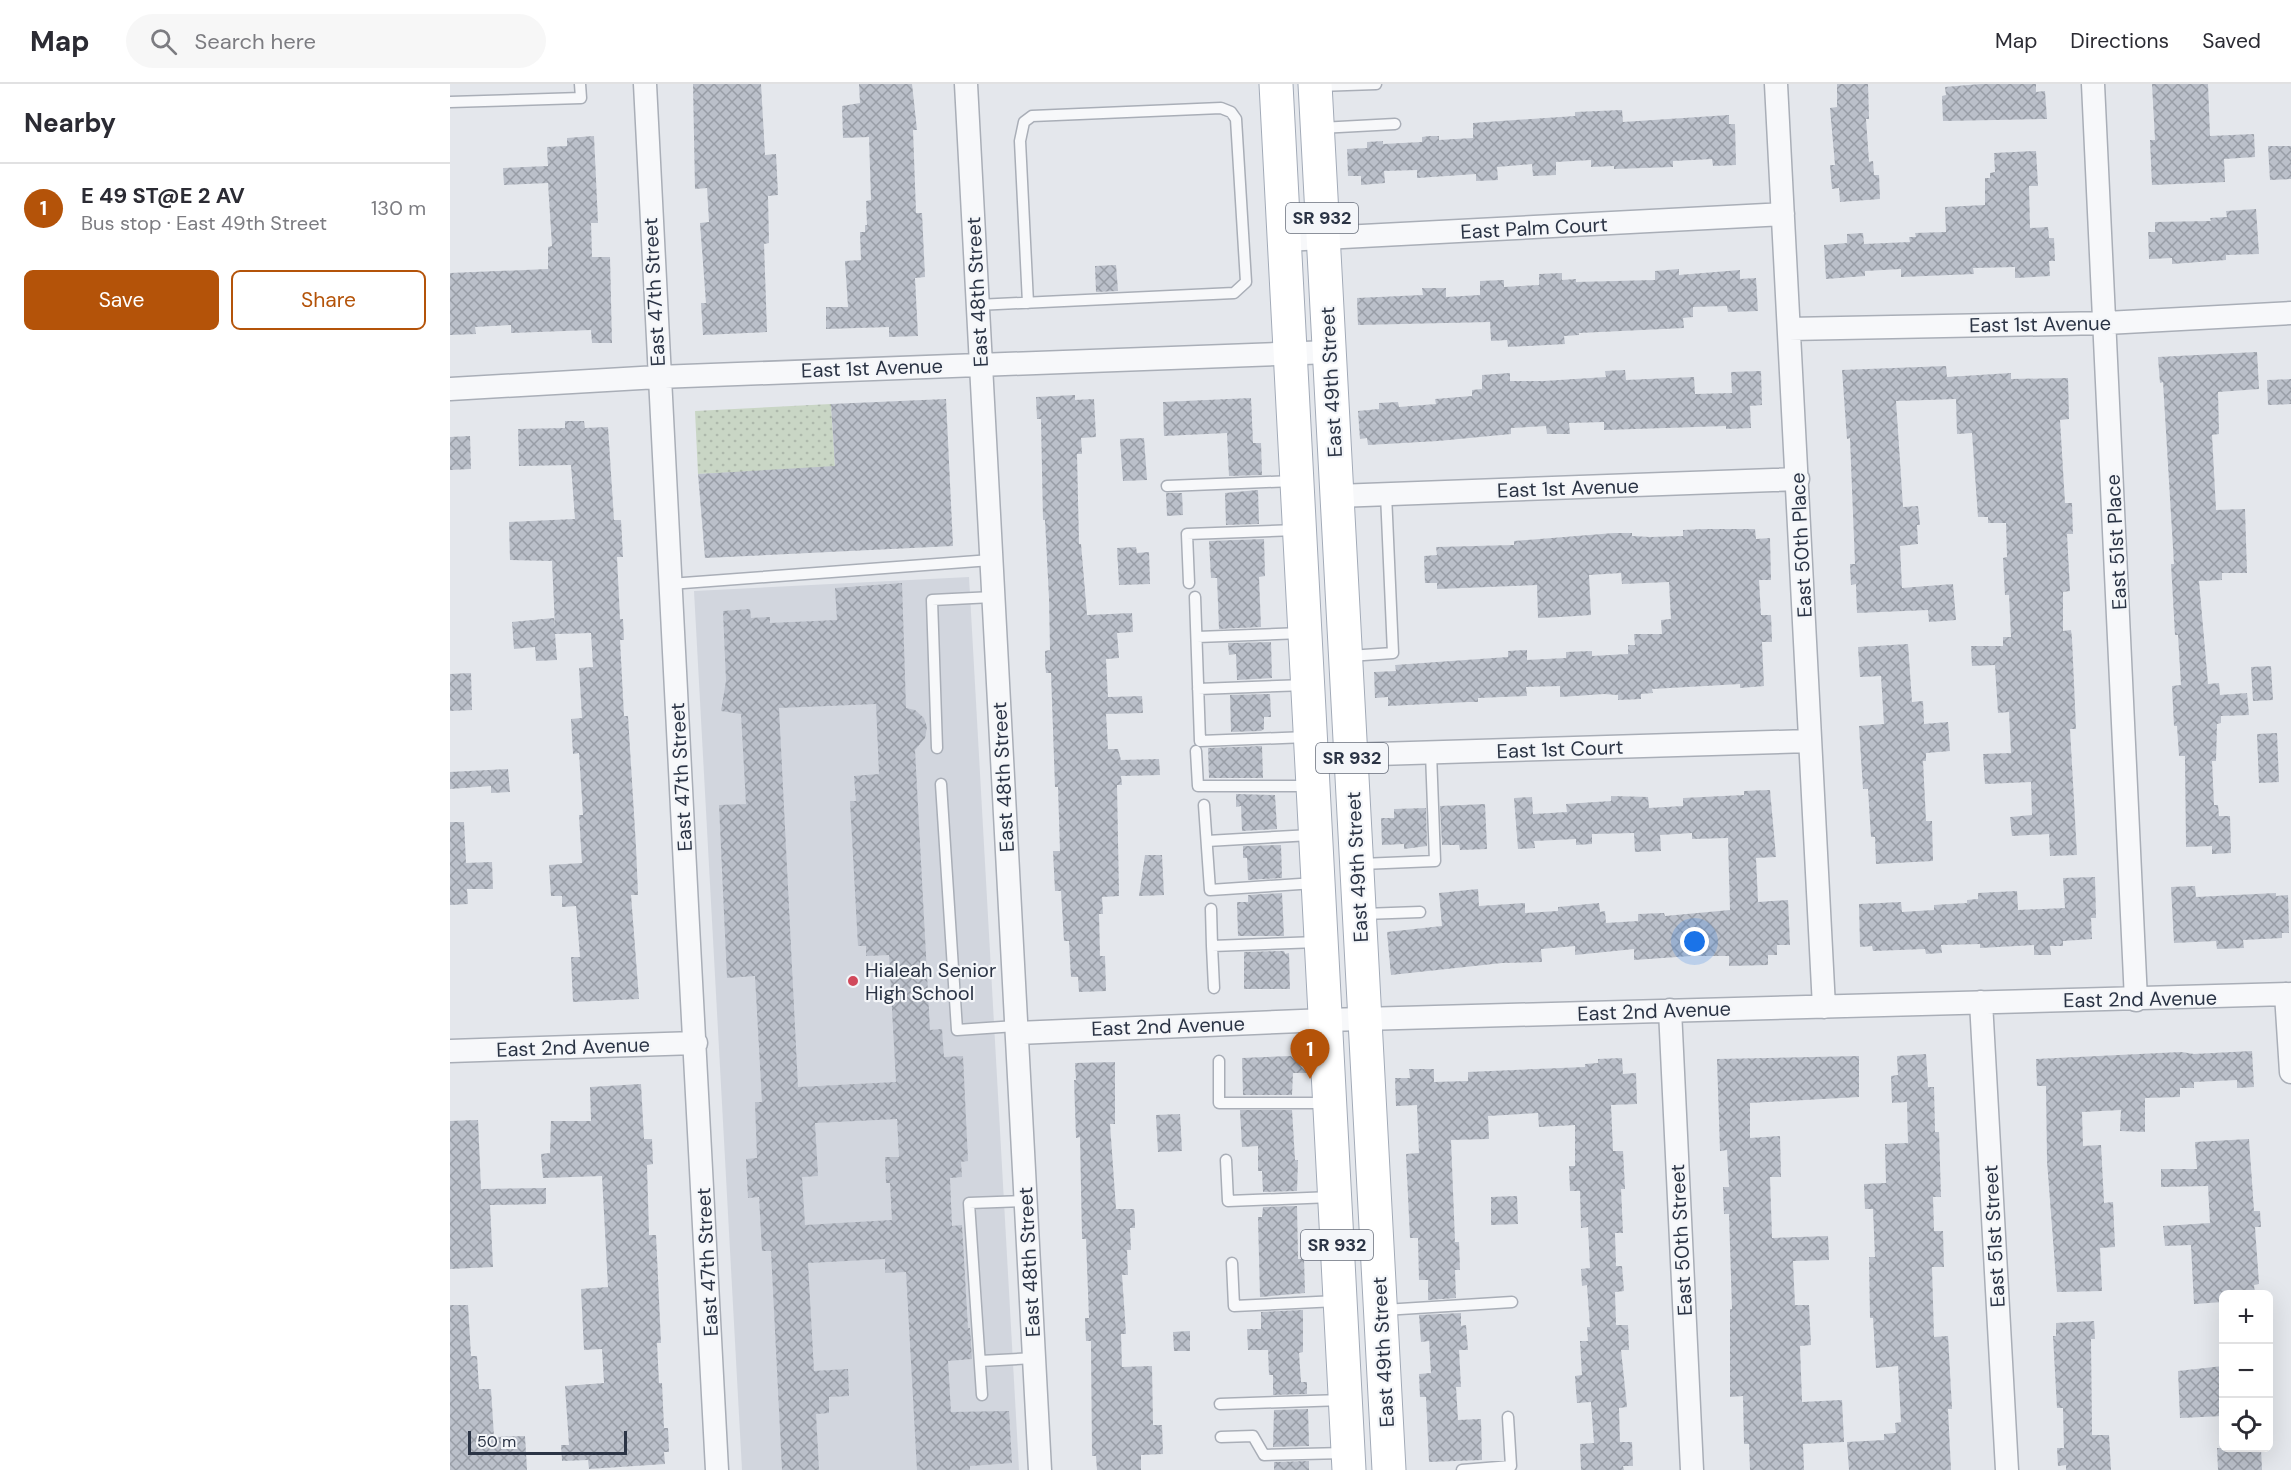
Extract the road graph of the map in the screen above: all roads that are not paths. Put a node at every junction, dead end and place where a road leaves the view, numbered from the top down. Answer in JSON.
{"nodes":[{"id":1,"x":580,"y":84,"type":"edge"},
{"id":2,"x":645,"y":84,"type":"edge"},
{"id":3,"x":966,"y":84,"type":"edge"},
{"id":4,"x":1276,"y":84,"type":"edge"},
{"id":5,"x":1376,"y":84,"type":"edge"},
{"id":6,"x":1776,"y":84,"type":"edge"},
{"id":7,"x":2093,"y":84,"type":"edge"},
{"id":8,"x":1315,"y":85,"type":"edge"},
{"id":9,"x":450,"y":102,"type":"edge"},
{"id":10,"x":1395,"y":124,"type":"dead end"},
{"id":11,"x":1317,"y":129,"type":"junction"},
{"id":12,"x":1783,"y":214,"type":"junction"},
{"id":13,"x":1323,"y":239,"type":"junction"},
{"id":14,"x":1285,"y":240,"type":"junction"},
{"id":15,"x":1028,"y":303,"type":"junction"},
{"id":16,"x":977,"y":305,"type":"junction"},
{"id":17,"x":2291,"y":313,"type":"edge"},
{"id":18,"x":2106,"y":323,"type":"junction"},
{"id":19,"x":1789,"y":329,"type":"junction"},
{"id":20,"x":1290,"y":352,"type":"junction"},
{"id":21,"x":1330,"y":352,"type":"junction"},
{"id":22,"x":980,"y":364,"type":"junction"},
{"id":23,"x":658,"y":377,"type":"junction"},
{"id":24,"x":450,"y":389,"type":"edge"},
{"id":25,"x":1798,"y":479,"type":"junction"},
{"id":26,"x":1297,"y":481,"type":"junction"},
{"id":27,"x":1167,"y":486,"type":"dead end"},
{"id":28,"x":1386,"y":495,"type":"junction"},
{"id":29,"x":1337,"y":496,"type":"junction"},
{"id":30,"x":1299,"y":530,"type":"junction"},
{"id":31,"x":991,"y":560,"type":"junction"},
{"id":32,"x":1189,"y":583,"type":"dead end"},
{"id":33,"x":670,"y":584,"type":"junction"},
{"id":34,"x":993,"y":597,"type":"junction"},
{"id":35,"x":1195,"y":597,"type":"dead end"},
{"id":36,"x":1305,"y":633,"type":"junction"},
{"id":37,"x":1197,"y":637,"type":"junction"},
{"id":38,"x":1346,"y":656,"type":"junction"},
{"id":39,"x":1308,"y":684,"type":"junction"},
{"id":40,"x":1198,"y":689,"type":"junction"},
{"id":41,"x":1809,"y":741,"type":"junction"},
{"id":42,"x":938,"y":748,"type":"dead end"},
{"id":43,"x":1196,"y":751,"type":"dead end"},
{"id":44,"x":1431,"y":753,"type":"junction"},
{"id":45,"x":1352,"y":756,"type":"junction"},
{"id":46,"x":1312,"y":760,"type":"junction"},
{"id":47,"x":941,"y":784,"type":"dead end"},
{"id":48,"x":1204,"y":806,"type":"dead end"},
{"id":49,"x":1316,"y":835,"type":"junction"},
{"id":50,"x":1207,"y":841,"type":"junction"},
{"id":51,"x":1357,"y":864,"type":"junction"},
{"id":52,"x":1318,"y":883,"type":"junction"},
{"id":53,"x":1211,"y":909,"type":"dead end"},
{"id":54,"x":1420,"y":912,"type":"dead end"},
{"id":55,"x":1360,"y":914,"type":"junction"},
{"id":56,"x":1321,"y":942,"type":"junction"},
{"id":57,"x":1212,"y":946,"type":"junction"},
{"id":58,"x":1214,"y":988,"type":"dead end"},
{"id":59,"x":2288,"y":994,"type":"edge"},
{"id":60,"x":2136,"y":1000,"type":"junction"},
{"id":61,"x":1981,"y":1002,"type":"junction"},
{"id":62,"x":1824,"y":1007,"type":"junction"},
{"id":63,"x":1670,"y":1010,"type":"junction"},
{"id":64,"x":1326,"y":1020,"type":"junction"},
{"id":65,"x":1365,"y":1020,"type":"junction"},
{"id":66,"x":1016,"y":1030,"type":"junction"},
{"id":67,"x":696,"y":1043,"type":"junction"},
{"id":68,"x":450,"y":1051,"type":"edge"},
{"id":69,"x":1219,"y":1061,"type":"dead end"},
{"id":70,"x":2291,"y":1072,"type":"edge"},
{"id":71,"x":1329,"y":1104,"type":"junction"},
{"id":72,"x":1226,"y":1160,"type":"dead end"},
{"id":73,"x":1335,"y":1197,"type":"junction"},
{"id":74,"x":1026,"y":1201,"type":"junction"},
{"id":75,"x":1232,"y":1263,"type":"dead end"},
{"id":76,"x":1340,"y":1301,"type":"junction"},
{"id":77,"x":1512,"y":1302,"type":"dead end"},
{"id":78,"x":1380,"y":1310,"type":"junction"},
{"id":79,"x":1034,"y":1359,"type":"junction"},
{"id":80,"x":980,"y":1361,"type":"junction"},
{"id":81,"x":982,"y":1395,"type":"dead end"},
{"id":82,"x":1346,"y":1400,"type":"junction"},
{"id":83,"x":1220,"y":1404,"type":"dead end"},
{"id":84,"x":1509,"y":1418,"type":"dead end"},
{"id":85,"x":1221,"y":1437,"type":"dead end"},
{"id":86,"x":1349,"y":1462,"type":"edge"},
{"id":87,"x":717,"y":1470,"type":"edge"},
{"id":88,"x":1040,"y":1470,"type":"edge"},
{"id":89,"x":1389,"y":1470,"type":"edge"},
{"id":90,"x":1461,"y":1470,"type":"edge"},
{"id":91,"x":1692,"y":1470,"type":"edge"},
{"id":92,"x":2007,"y":1470,"type":"edge"}],
"edges":[{"from":1,"to":9,"type":"lane"},
{"from":2,"to":23,"type":"street","name":"East 47th Street"},
{"from":3,"to":16,"type":"street","name":"East 48th Street"},
{"from":4,"to":14,"type":"main road","name":"East 49th Street","number":"SR 932"},
{"from":5,"to":8,"type":"lane"},
{"from":6,"to":12,"type":"street","name":"East 50th Place"},
{"from":7,"to":18,"type":"street","name":"East 51st Place"},
{"from":8,"to":11,"type":"main road","name":"East 49th Street","number":"SR 932"},
{"from":10,"to":11,"type":"lane"},
{"from":11,"to":13,"type":"main road","name":"East 49th Street","number":"SR 932"},
{"from":12,"to":13,"type":"street","name":"East Palm Court"},
{"from":12,"to":19,"type":"street","name":"East 50th Place"},
{"from":13,"to":14,"type":"street","name":"East Palm Court"},
{"from":13,"to":21,"type":"main road","name":"East 49th Street","number":"SR 932"},
{"from":14,"to":20,"type":"main road","name":"East 49th Street","number":"SR 932"},
{"from":15,"to":15,"type":"lane"},
{"from":15,"to":16,"type":"lane"},
{"from":16,"to":22,"type":"street","name":"East 48th Street"},
{"from":17,"to":18,"type":"street","name":"East 1st Avenue"},
{"from":18,"to":19,"type":"street","name":"East 1st Avenue"},
{"from":18,"to":60,"type":"street","name":"East 51st Place"},
{"from":19,"to":25,"type":"street","name":"East 50th Place"},
{"from":20,"to":21,"type":"street","name":"East 1st Avenue"},
{"from":20,"to":22,"type":"street","name":"East 1st Avenue"},
{"from":20,"to":26,"type":"main road","name":"East 49th Street","number":"SR 932"},
{"from":21,"to":29,"type":"main road","name":"East 49th Street","number":"SR 932"},
{"from":22,"to":23,"type":"street","name":"East 1st Avenue"},
{"from":22,"to":31,"type":"street","name":"East 48th Street"},
{"from":23,"to":24,"type":"street","name":"East 1st Avenue"},
{"from":23,"to":33,"type":"street","name":"East 47th Street"},
{"from":25,"to":28,"type":"street","name":"East 1st Avenue"},
{"from":25,"to":41,"type":"street","name":"East 50th Place"},
{"from":26,"to":27,"type":"lane"},
{"from":26,"to":30,"type":"main road","name":"East 49th Street","number":"SR 932"},
{"from":28,"to":29,"type":"street","name":"East 1st Avenue"},
{"from":28,"to":38,"type":"lane"},
{"from":29,"to":38,"type":"main road","name":"East 49th Street","number":"SR 932"},
{"from":30,"to":32,"type":"lane"},
{"from":30,"to":36,"type":"main road","name":"East 49th Street","number":"SR 932"},
{"from":31,"to":33,"type":"lane"},
{"from":31,"to":34,"type":"street","name":"East 48th Street"},
{"from":33,"to":67,"type":"street","name":"East 47th Street"},
{"from":34,"to":42,"type":"lane"},
{"from":34,"to":66,"type":"street","name":"East 48th Street"},
{"from":35,"to":37,"type":"lane"},
{"from":36,"to":37,"type":"lane"},
{"from":36,"to":39,"type":"main road","name":"East 49th Street","number":"SR 932"},
{"from":37,"to":40,"type":"lane"},
{"from":38,"to":45,"type":"main road","name":"East 49th Street","number":"SR 932"},
{"from":39,"to":40,"type":"lane"},
{"from":39,"to":46,"type":"main road","name":"East 49th Street","number":"SR 932"},
{"from":40,"to":46,"type":"lane"},
{"from":41,"to":44,"type":"street","name":"East 1st Court"},
{"from":41,"to":62,"type":"street","name":"East 50th Place"},
{"from":43,"to":46,"type":"lane"},
{"from":44,"to":45,"type":"street","name":"East 1st Court"},
{"from":44,"to":51,"type":"lane"},
{"from":45,"to":46,"type":"street","name":"East 1st Court"},
{"from":45,"to":51,"type":"main road","name":"East 49th Street","number":"SR 932"},
{"from":46,"to":49,"type":"main road","name":"East 49th Street","number":"SR 932"},
{"from":47,"to":66,"type":"lane"},
{"from":48,"to":50,"type":"lane"},
{"from":49,"to":50,"type":"lane"},
{"from":49,"to":52,"type":"main road","name":"East 49th Street","number":"SR 932"},
{"from":50,"to":52,"type":"lane"},
{"from":51,"to":55,"type":"main road","name":"East 49th Street","number":"SR 932"},
{"from":52,"to":56,"type":"main road","name":"East 49th Street","number":"SR 932"},
{"from":53,"to":57,"type":"lane"},
{"from":54,"to":55,"type":"lane"},
{"from":55,"to":65,"type":"main road","name":"East 49th Street","number":"SR 932"},
{"from":56,"to":57,"type":"lane"},
{"from":56,"to":64,"type":"main road","name":"East 49th Street","number":"SR 932"},
{"from":57,"to":58,"type":"lane"},
{"from":59,"to":60,"type":"street","name":"East 2nd Avenue"},
{"from":59,"to":70,"type":"street"},
{"from":60,"to":61,"type":"street","name":"East 2nd Avenue"},
{"from":61,"to":62,"type":"street","name":"East 2nd Avenue"},
{"from":61,"to":92,"type":"street","name":"East 51st Street"},
{"from":62,"to":63,"type":"street","name":"East 2nd Avenue"},
{"from":63,"to":65,"type":"street","name":"East 2nd Avenue"},
{"from":63,"to":91,"type":"street","name":"East 50th Street"},
{"from":64,"to":65,"type":"street","name":"East 2nd Avenue"},
{"from":64,"to":66,"type":"street","name":"East 2nd Avenue"},
{"from":64,"to":71,"type":"main road","name":"East 49th Street","number":"SR 932"},
{"from":65,"to":78,"type":"main road","name":"East 49th Street","number":"SR 932"},
{"from":66,"to":74,"type":"street","name":"East 48th Street"},
{"from":67,"to":68,"type":"street","name":"East 2nd Avenue"},
{"from":67,"to":87,"type":"street","name":"East 47th Street"},
{"from":69,"to":71,"type":"lane"},
{"from":71,"to":73,"type":"main road","name":"East 49th Street","number":"SR 932"},
{"from":72,"to":73,"type":"lane"},
{"from":73,"to":76,"type":"main road","name":"East 49th Street","number":"SR 932"},
{"from":74,"to":79,"type":"street","name":"East 48th Street"},
{"from":74,"to":80,"type":"lane"},
{"from":75,"to":76,"type":"lane"},
{"from":76,"to":82,"type":"main road","name":"East 49th Street","number":"SR 932"},
{"from":77,"to":78,"type":"lane"},
{"from":78,"to":89,"type":"main road","name":"East 49th Street","number":"SR 932"},
{"from":79,"to":80,"type":"lane"},
{"from":79,"to":88,"type":"street","name":"East 48th Street"},
{"from":80,"to":81,"type":"lane"},
{"from":82,"to":83,"type":"lane"},
{"from":82,"to":86,"type":"main road","name":"East 49th Street","number":"SR 932"},
{"from":84,"to":90,"type":"lane"},
{"from":85,"to":86,"type":"lane"}]}
